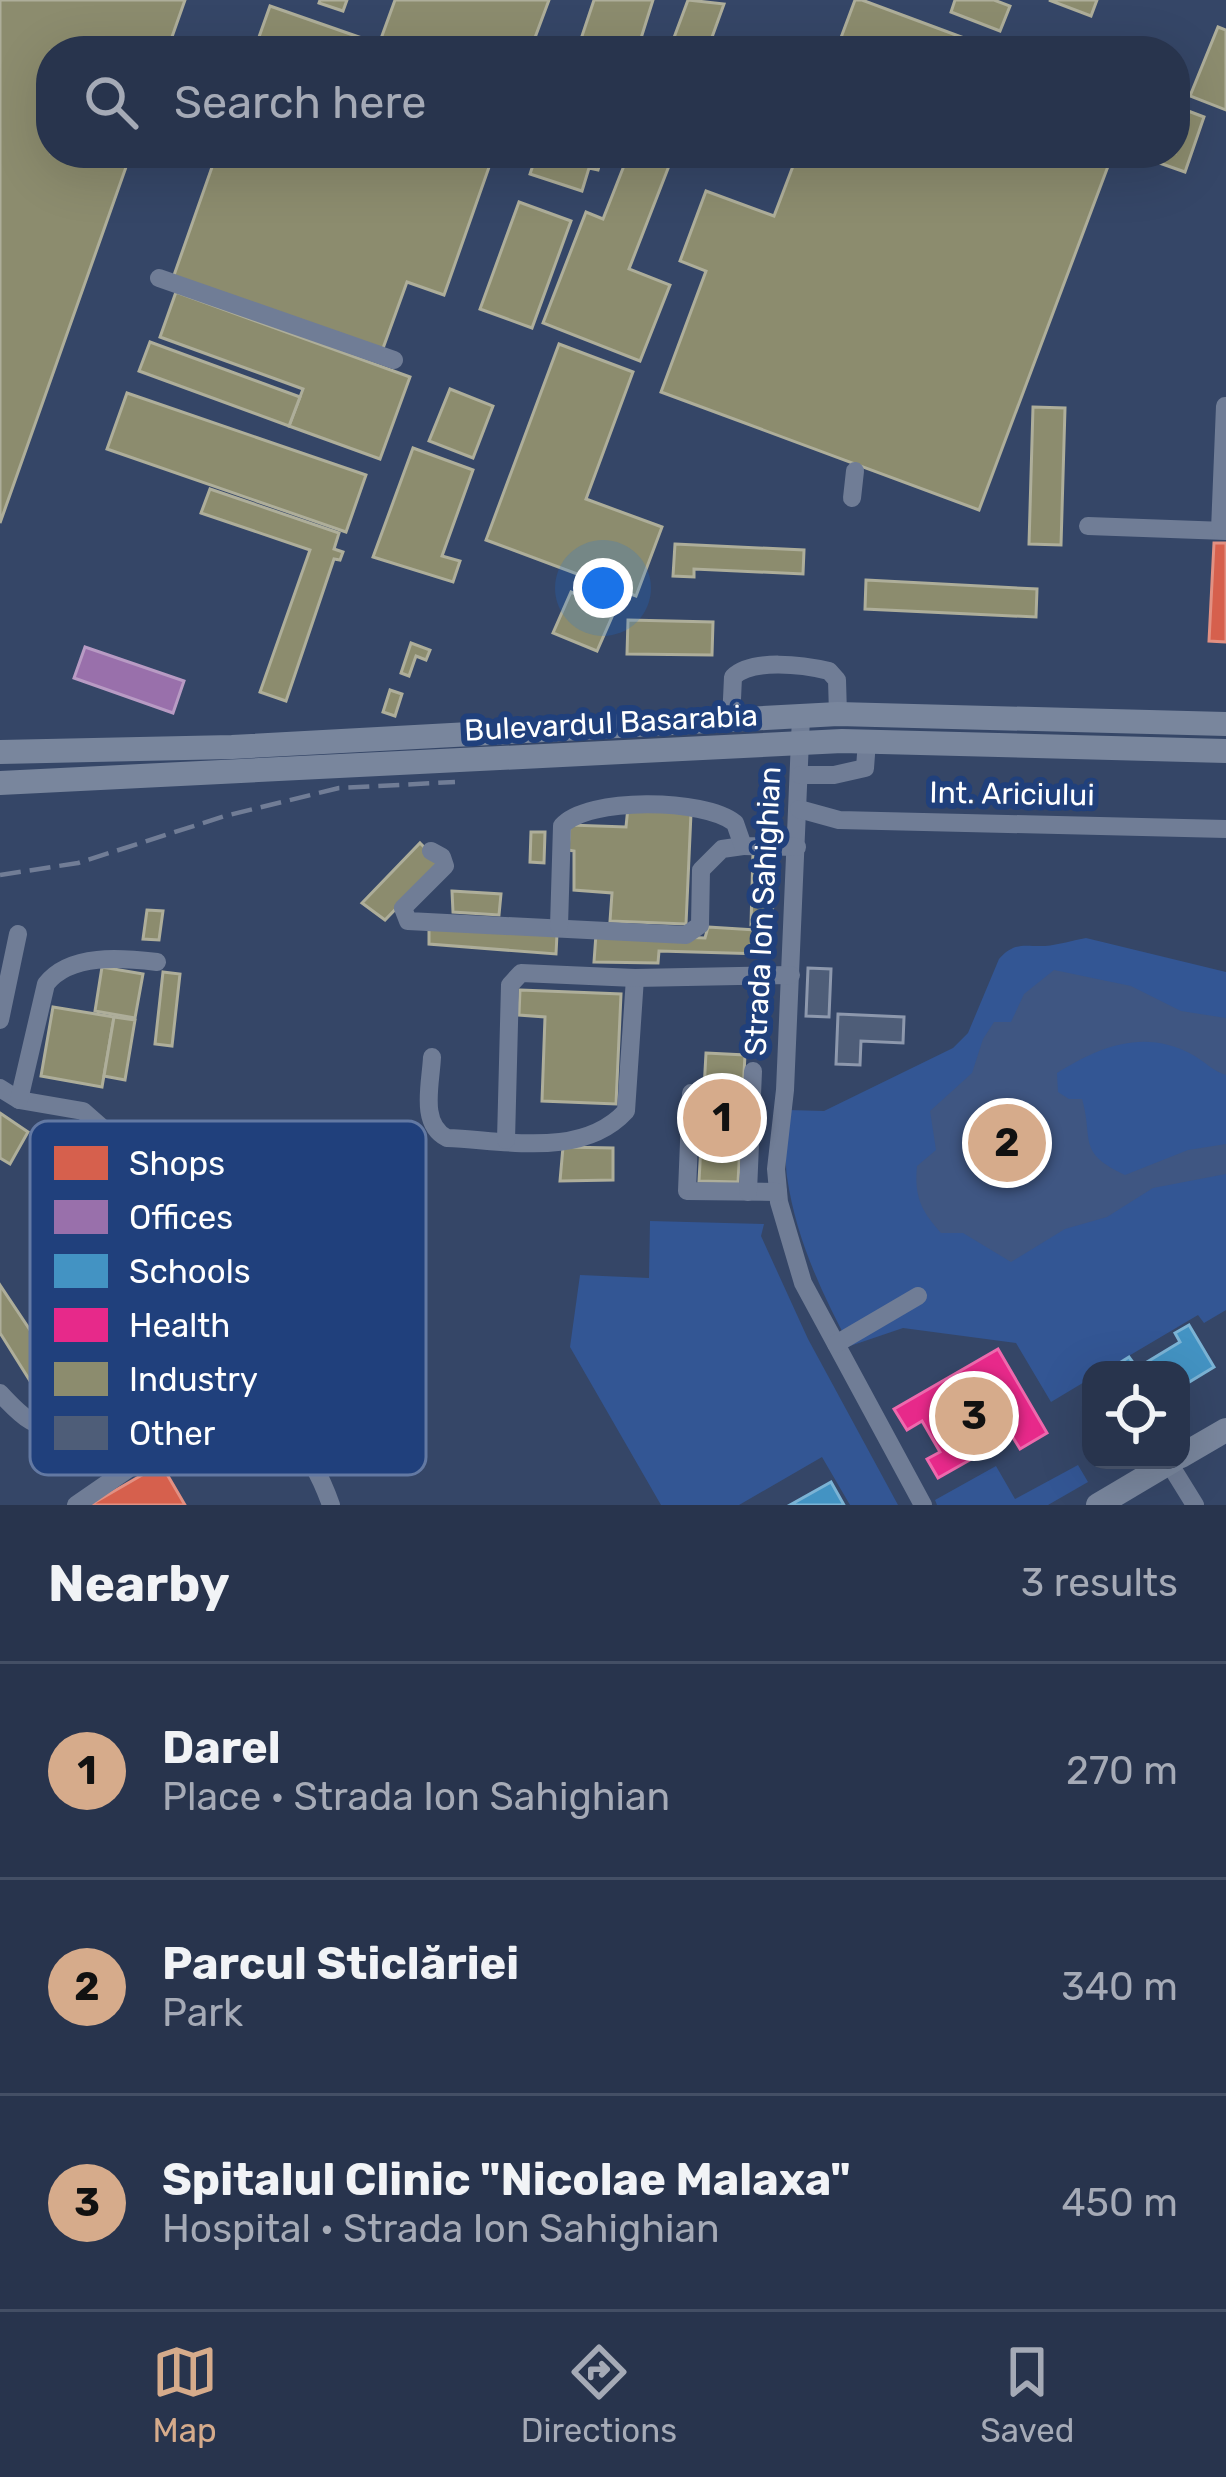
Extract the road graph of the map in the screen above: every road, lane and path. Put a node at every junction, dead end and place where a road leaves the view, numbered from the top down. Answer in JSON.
{"nodes":[{"id":1,"x":159,"y":278,"type":"dead end"},
{"id":2,"x":394,"y":360,"type":"dead end"},
{"id":3,"x":1225,"y":406,"type":"edge"},
{"id":4,"x":855,"y":470,"type":"dead end"},
{"id":5,"x":852,"y":498,"type":"dead end"},
{"id":6,"x":1088,"y":526,"type":"dead end"},
{"id":7,"x":1223,"y":531,"type":"edge"},
{"id":8,"x":838,"y":714,"type":"junction"},
{"id":9,"x":801,"y":717,"type":"junction"},
{"id":10,"x":731,"y":721,"type":"junction"},
{"id":11,"x":1226,"y":724,"type":"edge"},
{"id":12,"x":867,"y":741,"type":"junction"},
{"id":13,"x":800,"y":744,"type":"junction"},
{"id":14,"x":1226,"y":751,"type":"edge"},
{"id":15,"x":0,"y":752,"type":"edge"},
{"id":16,"x":800,"y":776,"type":"junction"},
{"id":17,"x":0,"y":783,"type":"edge"},
{"id":18,"x":799,"y":809,"type":"junction"},
{"id":19,"x":1226,"y":829,"type":"edge"},
{"id":20,"x":743,"y":846,"type":"junction"},
{"id":21,"x":796,"y":847,"type":"junction"},
{"id":22,"x":431,"y":850,"type":"dead end"},
{"id":23,"x":560,"y":926,"type":"junction"},
{"id":24,"x":18,"y":934,"type":"dead end"},
{"id":25,"x":157,"y":962,"type":"dead end"},
{"id":26,"x":791,"y":974,"type":"junction"},
{"id":27,"x":635,"y":978,"type":"junction"},
{"id":28,"x":0,"y":1020,"type":"edge"},
{"id":29,"x":432,"y":1057,"type":"dead end"},
{"id":30,"x":0,"y":1066,"type":"edge"},
{"id":31,"x":753,"y":1071,"type":"dead end"},
{"id":32,"x":7,"y":1093,"type":"edge"},
{"id":33,"x":691,"y":1093,"type":"dead end"},
{"id":34,"x":94,"y":1121,"type":"edge"},
{"id":35,"x":506,"y":1140,"type":"junction"},
{"id":36,"x":748,"y":1192,"type":"junction"},
{"id":37,"x":778,"y":1192,"type":"junction"},
{"id":38,"x":917,"y":1296,"type":"dead end"},
{"id":39,"x":836,"y":1344,"type":"junction"},
{"id":40,"x":0,"y":1394,"type":"edge"},
{"id":41,"x":30,"y":1424,"type":"edge"},
{"id":42,"x":1226,"y":1430,"type":"edge"},
{"id":43,"x":1190,"y":1451,"type":"edge"},
{"id":44,"x":1160,"y":1469,"type":"edge"},
{"id":45,"x":1179,"y":1469,"type":"edge"},
{"id":46,"x":119,"y":1475,"type":"edge"},
{"id":47,"x":318,"y":1475,"type":"edge"},
{"id":48,"x":76,"y":1505,"type":"edge"},
{"id":49,"x":331,"y":1505,"type":"edge"},
{"id":50,"x":923,"y":1505,"type":"edge"},
{"id":51,"x":1098,"y":1505,"type":"edge"},
{"id":52,"x":1196,"y":1505,"type":"edge"}],
"edges":[{"from":1,"to":2,"type":"street"},
{"from":3,"to":7,"type":"street"},
{"from":4,"to":5,"type":"street"},
{"from":6,"to":7,"type":"street"},
{"from":8,"to":9,"type":"main road","name":"Bulevardul Basarabia"},
{"from":8,"to":10,"type":"street"},
{"from":8,"to":11,"type":"main road","name":"Bulevardul Basarabia"},
{"from":9,"to":10,"type":"main road","name":"Bulevardul Basarabia"},
{"from":9,"to":13,"type":"street","name":"Strada Ion Sahighian"},
{"from":10,"to":15,"type":"main road","name":"Bulevardul Basarabia"},
{"from":12,"to":13,"type":"main road","name":"Bulevardul Basarabia"},
{"from":12,"to":14,"type":"main road","name":"Bulevardul Basarabia"},
{"from":12,"to":16,"type":"street"},
{"from":13,"to":16,"type":"street","name":"Strada Ion Sahighian"},
{"from":13,"to":17,"type":"main road","name":"Bulevardul Basarabia"},
{"from":16,"to":18,"type":"street","name":"Strada Ion Sahighian"},
{"from":18,"to":19,"type":"street","name":"Int. Ariciului"},
{"from":18,"to":21,"type":"street","name":"Strada Ion Sahighian"},
{"from":20,"to":21,"type":"street"},
{"from":20,"to":23,"type":"street"},
{"from":20,"to":23,"type":"street"},
{"from":21,"to":26,"type":"street","name":"Strada Ion Sahighian"},
{"from":22,"to":23,"type":"street"},
{"from":24,"to":28,"type":"street"},
{"from":25,"to":32,"type":"street"},
{"from":26,"to":27,"type":"street"},
{"from":26,"to":37,"type":"street","name":"Strada Ion Sahighian"},
{"from":27,"to":35,"type":"street"},
{"from":27,"to":35,"type":"street"},
{"from":29,"to":35,"type":"street"},
{"from":30,"to":32,"type":"street"},
{"from":31,"to":36,"type":"street"},
{"from":32,"to":34,"type":"street"},
{"from":33,"to":36,"type":"street"},
{"from":36,"to":37,"type":"street"},
{"from":37,"to":39,"type":"street","name":"Strada Ion Sahighian"},
{"from":38,"to":39,"type":"street"},
{"from":39,"to":50,"type":"street","name":"Strada Ion Sahighian"},
{"from":40,"to":41,"type":"street"},
{"from":42,"to":43,"type":"main road"},
{"from":44,"to":51,"type":"main road"},
{"from":45,"to":52,"type":"street"},
{"from":46,"to":48,"type":"street"},
{"from":47,"to":49,"type":"street"}]}
